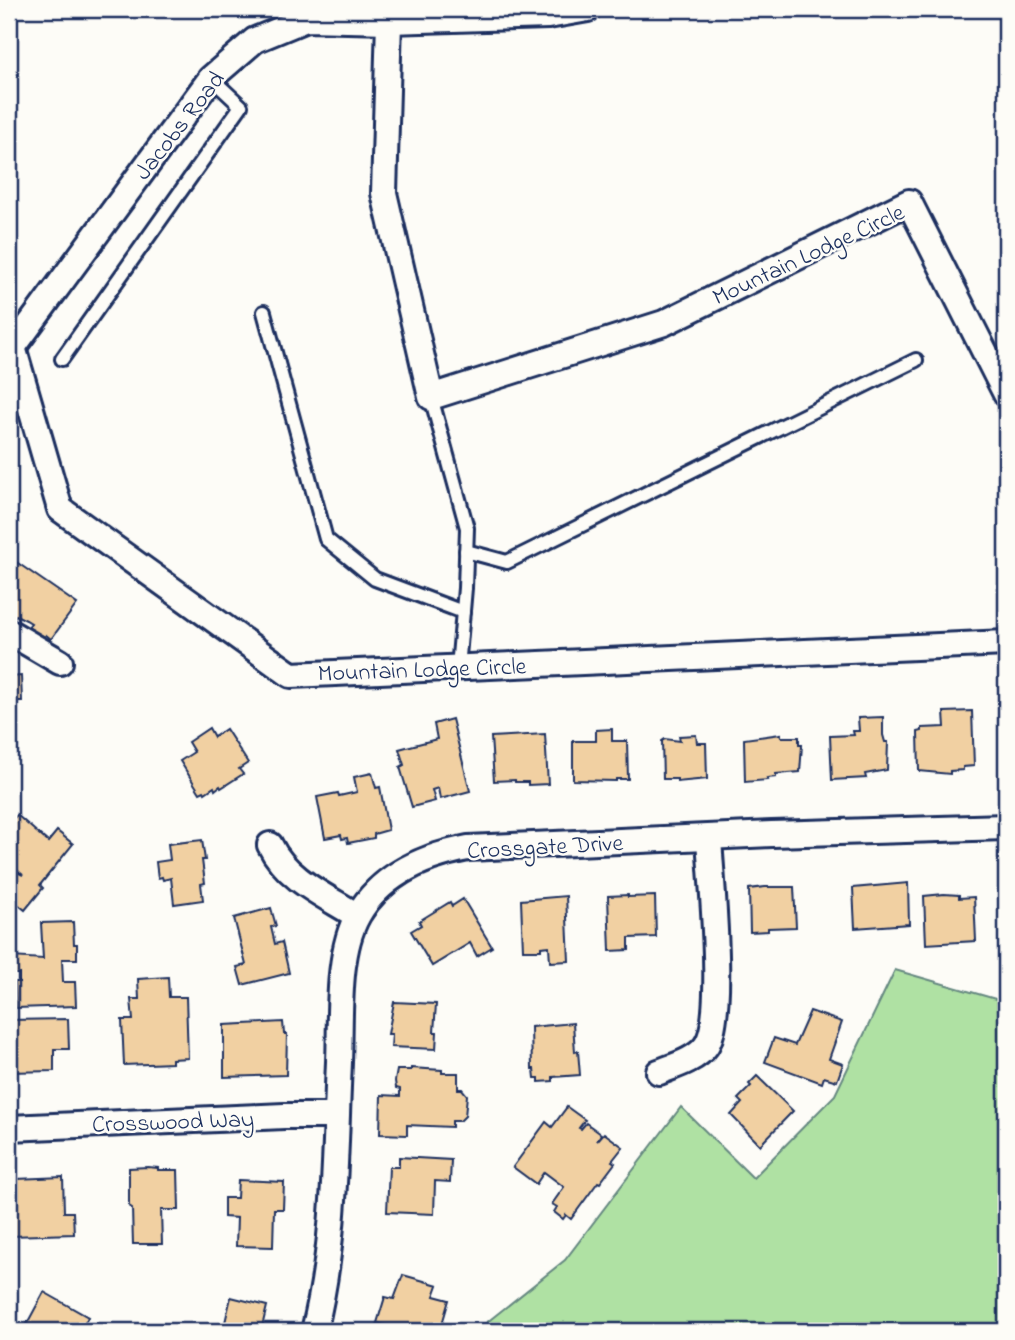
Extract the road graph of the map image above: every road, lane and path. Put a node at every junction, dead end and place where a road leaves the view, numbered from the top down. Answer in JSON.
{"nodes":[{"id":1,"x":588,"y":9,"type":"edge"},
{"id":2,"x":389,"y":20,"type":"junction"},
{"id":3,"x":211,"y":78,"type":"junction"},
{"id":4,"x":264,"y":312,"type":"dead end"},
{"id":5,"x":11,"y":350,"type":"edge"},
{"id":6,"x":62,"y":359,"type":"dead end"},
{"id":7,"x":916,"y":360,"type":"dead end"},
{"id":8,"x":1006,"y":394,"type":"edge"},
{"id":9,"x":431,"y":397,"type":"junction"},
{"id":10,"x":466,"y":551,"type":"junction"},
{"id":11,"x":463,"y":611,"type":"junction"},
{"id":12,"x":9,"y":632,"type":"edge"},
{"id":13,"x":1006,"y":643,"type":"edge"},
{"id":14,"x":60,"y":662,"type":"dead end"},
{"id":15,"x":458,"y":668,"type":"junction"},
{"id":16,"x":1006,"y":827,"type":"edge"},
{"id":17,"x":709,"y":838,"type":"junction"},
{"id":18,"x":270,"y":845,"type":"dead end"},
{"id":19,"x":358,"y":916,"type":"junction"},
{"id":20,"x":660,"y":1072,"type":"dead end"},
{"id":21,"x":336,"y":1116,"type":"junction"},
{"id":22,"x":9,"y":1128,"type":"edge"},
{"id":23,"x":314,"y":1331,"type":"edge"}],
"edges":[{"from":1,"to":2,"type":"street","name":"Jacobs Road"},
{"from":2,"to":3,"type":"street","name":"Jacobs Road"},
{"from":2,"to":9,"type":"street"},
{"from":3,"to":5,"type":"street","name":"Jacobs Road"},
{"from":3,"to":6,"type":"lane"},
{"from":4,"to":11,"type":"lane"},
{"from":5,"to":15,"type":"street","name":"Mountain Lodge Circle"},
{"from":7,"to":10,"type":"lane"},
{"from":8,"to":9,"type":"street","name":"Mountain Lodge Circle"},
{"from":9,"to":10,"type":"lane"},
{"from":10,"to":11,"type":"lane"},
{"from":11,"to":15,"type":"lane"},
{"from":12,"to":14,"type":"street"},
{"from":13,"to":15,"type":"street","name":"Mountain Lodge Circle"},
{"from":16,"to":17,"type":"street","name":"Crossgate Drive"},
{"from":17,"to":19,"type":"street","name":"Crossgate Drive"},
{"from":17,"to":20,"type":"street"},
{"from":18,"to":19,"type":"street"},
{"from":19,"to":21,"type":"street","name":"Crossgate Drive"},
{"from":21,"to":22,"type":"street","name":"Crosswood Way"},
{"from":21,"to":23,"type":"street","name":"Crossgate Drive"}]}
